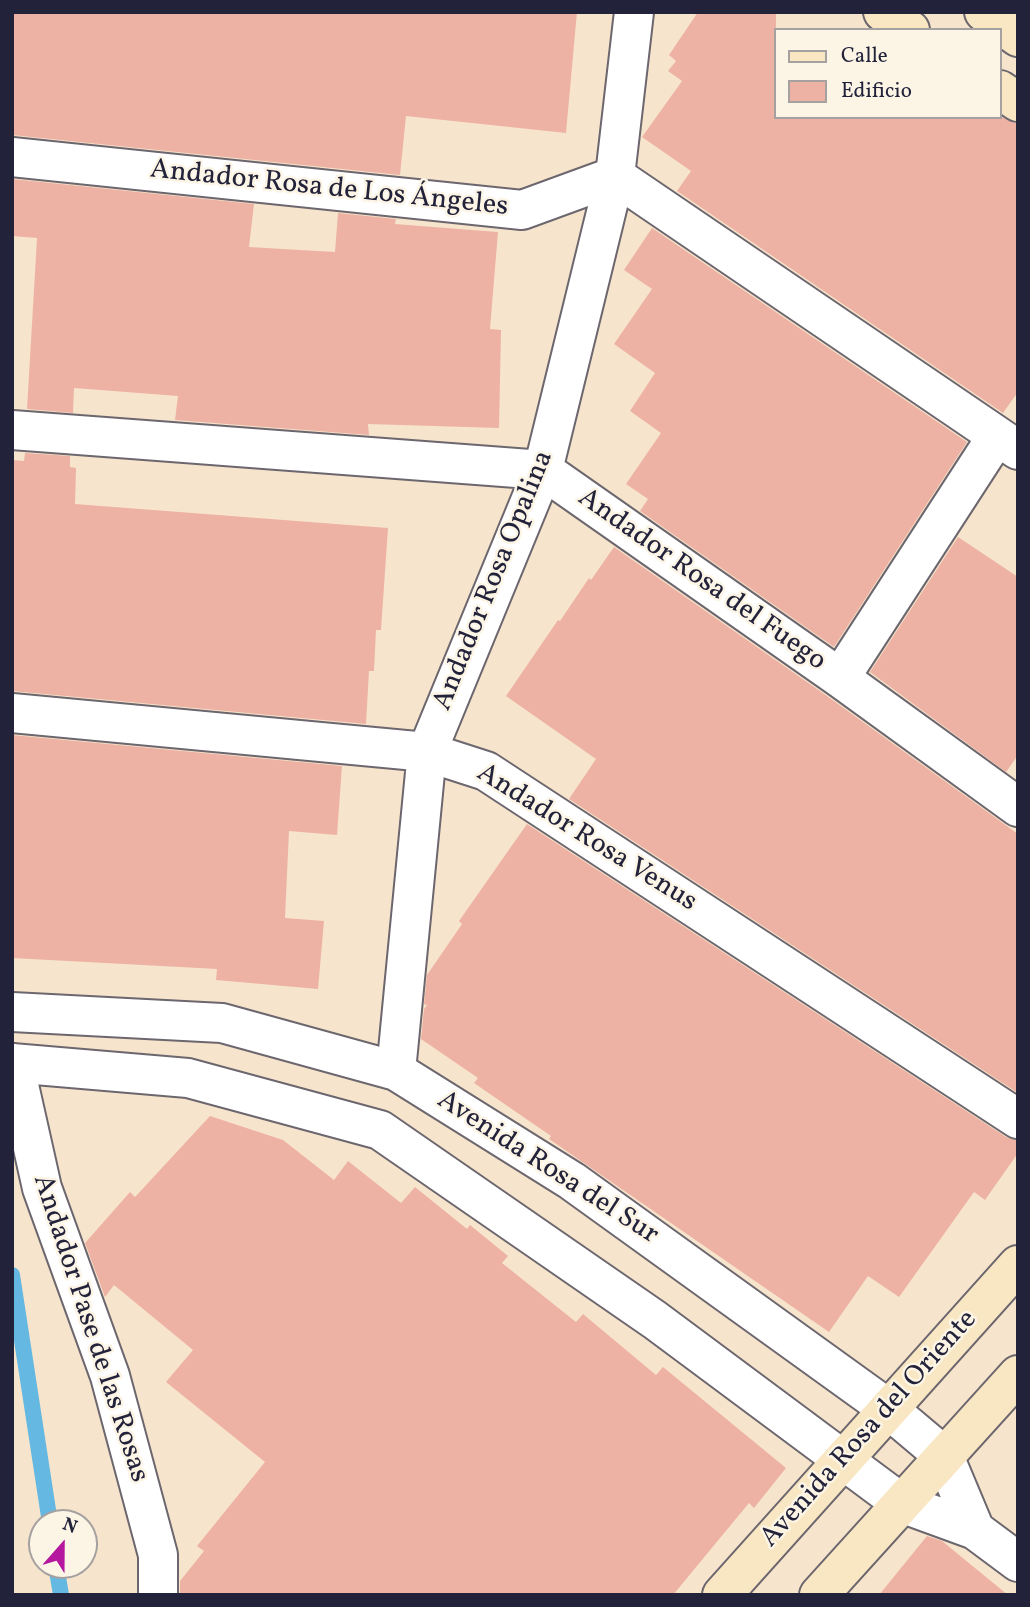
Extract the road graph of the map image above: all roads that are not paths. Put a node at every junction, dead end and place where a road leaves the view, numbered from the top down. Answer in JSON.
{"nodes":[{"id":1,"x":634,"y":12,"type":"edge"},
{"id":2,"x":883,"y":12,"type":"edge"},
{"id":3,"x":984,"y":12,"type":"edge"},
{"id":4,"x":907,"y":28,"type":"edge"},
{"id":5,"x":1018,"y":37,"type":"edge"},
{"id":6,"x":1002,"y":91,"type":"edge"},
{"id":7,"x":1018,"y":102,"type":"edge"},
{"id":8,"x":12,"y":158,"type":"edge"},
{"id":9,"x":615,"y":176,"type":"junction"},
{"id":10,"x":12,"y":430,"type":"edge"},
{"id":11,"x":1007,"y":443,"type":"edge"},
{"id":12,"x":543,"y":470,"type":"junction"},
{"id":13,"x":840,"y":678,"type":"junction"},
{"id":14,"x":12,"y":713,"type":"edge"},
{"id":15,"x":427,"y":752,"type":"junction"},
{"id":16,"x":1018,"y":807,"type":"edge"},
{"id":17,"x":12,"y":1012,"type":"edge"},
{"id":18,"x":13,"y":1063,"type":"edge"},
{"id":19,"x":396,"y":1071,"type":"junction"},
{"id":20,"x":1018,"y":1119,"type":"edge"},
{"id":21,"x":1018,"y":1265,"type":"edge"},
{"id":22,"x":1018,"y":1375,"type":"edge"},
{"id":23,"x":887,"y":1408,"type":"junction"},
{"id":24,"x":944,"y":1455,"type":"junction"},
{"id":25,"x":842,"y":1461,"type":"junction"},
{"id":26,"x":901,"y":1503,"type":"junction"},
{"id":27,"x":975,"y":1530,"type":"junction"},
{"id":28,"x":1018,"y":1562,"type":"edge"},
{"id":29,"x":159,"y":1595,"type":"edge"},
{"id":30,"x":722,"y":1595,"type":"edge"},
{"id":31,"x":819,"y":1595,"type":"edge"}],
"edges":[{"from":1,"to":9,"type":"street","name":"Andador Rosa Opalina"},
{"from":2,"to":4,"type":"street"},
{"from":3,"to":5,"type":"street"},
{"from":6,"to":7,"type":"street"},
{"from":8,"to":9,"type":"street","name":"Andador Rosa de Los Ángeles"},
{"from":9,"to":11,"type":"street"},
{"from":9,"to":12,"type":"street","name":"Andador Rosa Opalina"},
{"from":10,"to":12,"type":"street"},
{"from":11,"to":13,"type":"street"},
{"from":12,"to":13,"type":"street","name":"Andador Rosa del Fuego"},
{"from":12,"to":15,"type":"street","name":"Andador Rosa Opalina"},
{"from":13,"to":16,"type":"street","name":"Andador Rosa del Fuego"},
{"from":14,"to":15,"type":"street","name":"Andador Rosa Venus"},
{"from":15,"to":19,"type":"street","name":"Andador Rosa Opalina"},
{"from":15,"to":20,"type":"street","name":"Andador Rosa Venus"},
{"from":17,"to":19,"type":"street","name":"Avenida Rosa del Sur"},
{"from":18,"to":25,"type":"street"},
{"from":18,"to":29,"type":"street","name":"Andador Pase de las Rosas"},
{"from":19,"to":23,"type":"street","name":"Avenida Rosa del Sur"},
{"from":21,"to":23,"type":"street","name":"Avenida Rosa del Oriente"},
{"from":22,"to":24,"type":"street"},
{"from":23,"to":24,"type":"street","name":"Avenida Rosa del Sur"},
{"from":23,"to":25,"type":"street","name":"Avenida Rosa del Oriente"},
{"from":24,"to":26,"type":"street"},
{"from":24,"to":27,"type":"street","name":"Avenida Rosa del Sur"},
{"from":25,"to":26,"type":"street"},
{"from":25,"to":30,"type":"street","name":"Avenida Rosa del Oriente"},
{"from":26,"to":27,"type":"street"},
{"from":26,"to":31,"type":"street"},
{"from":27,"to":28,"type":"street"}]}
